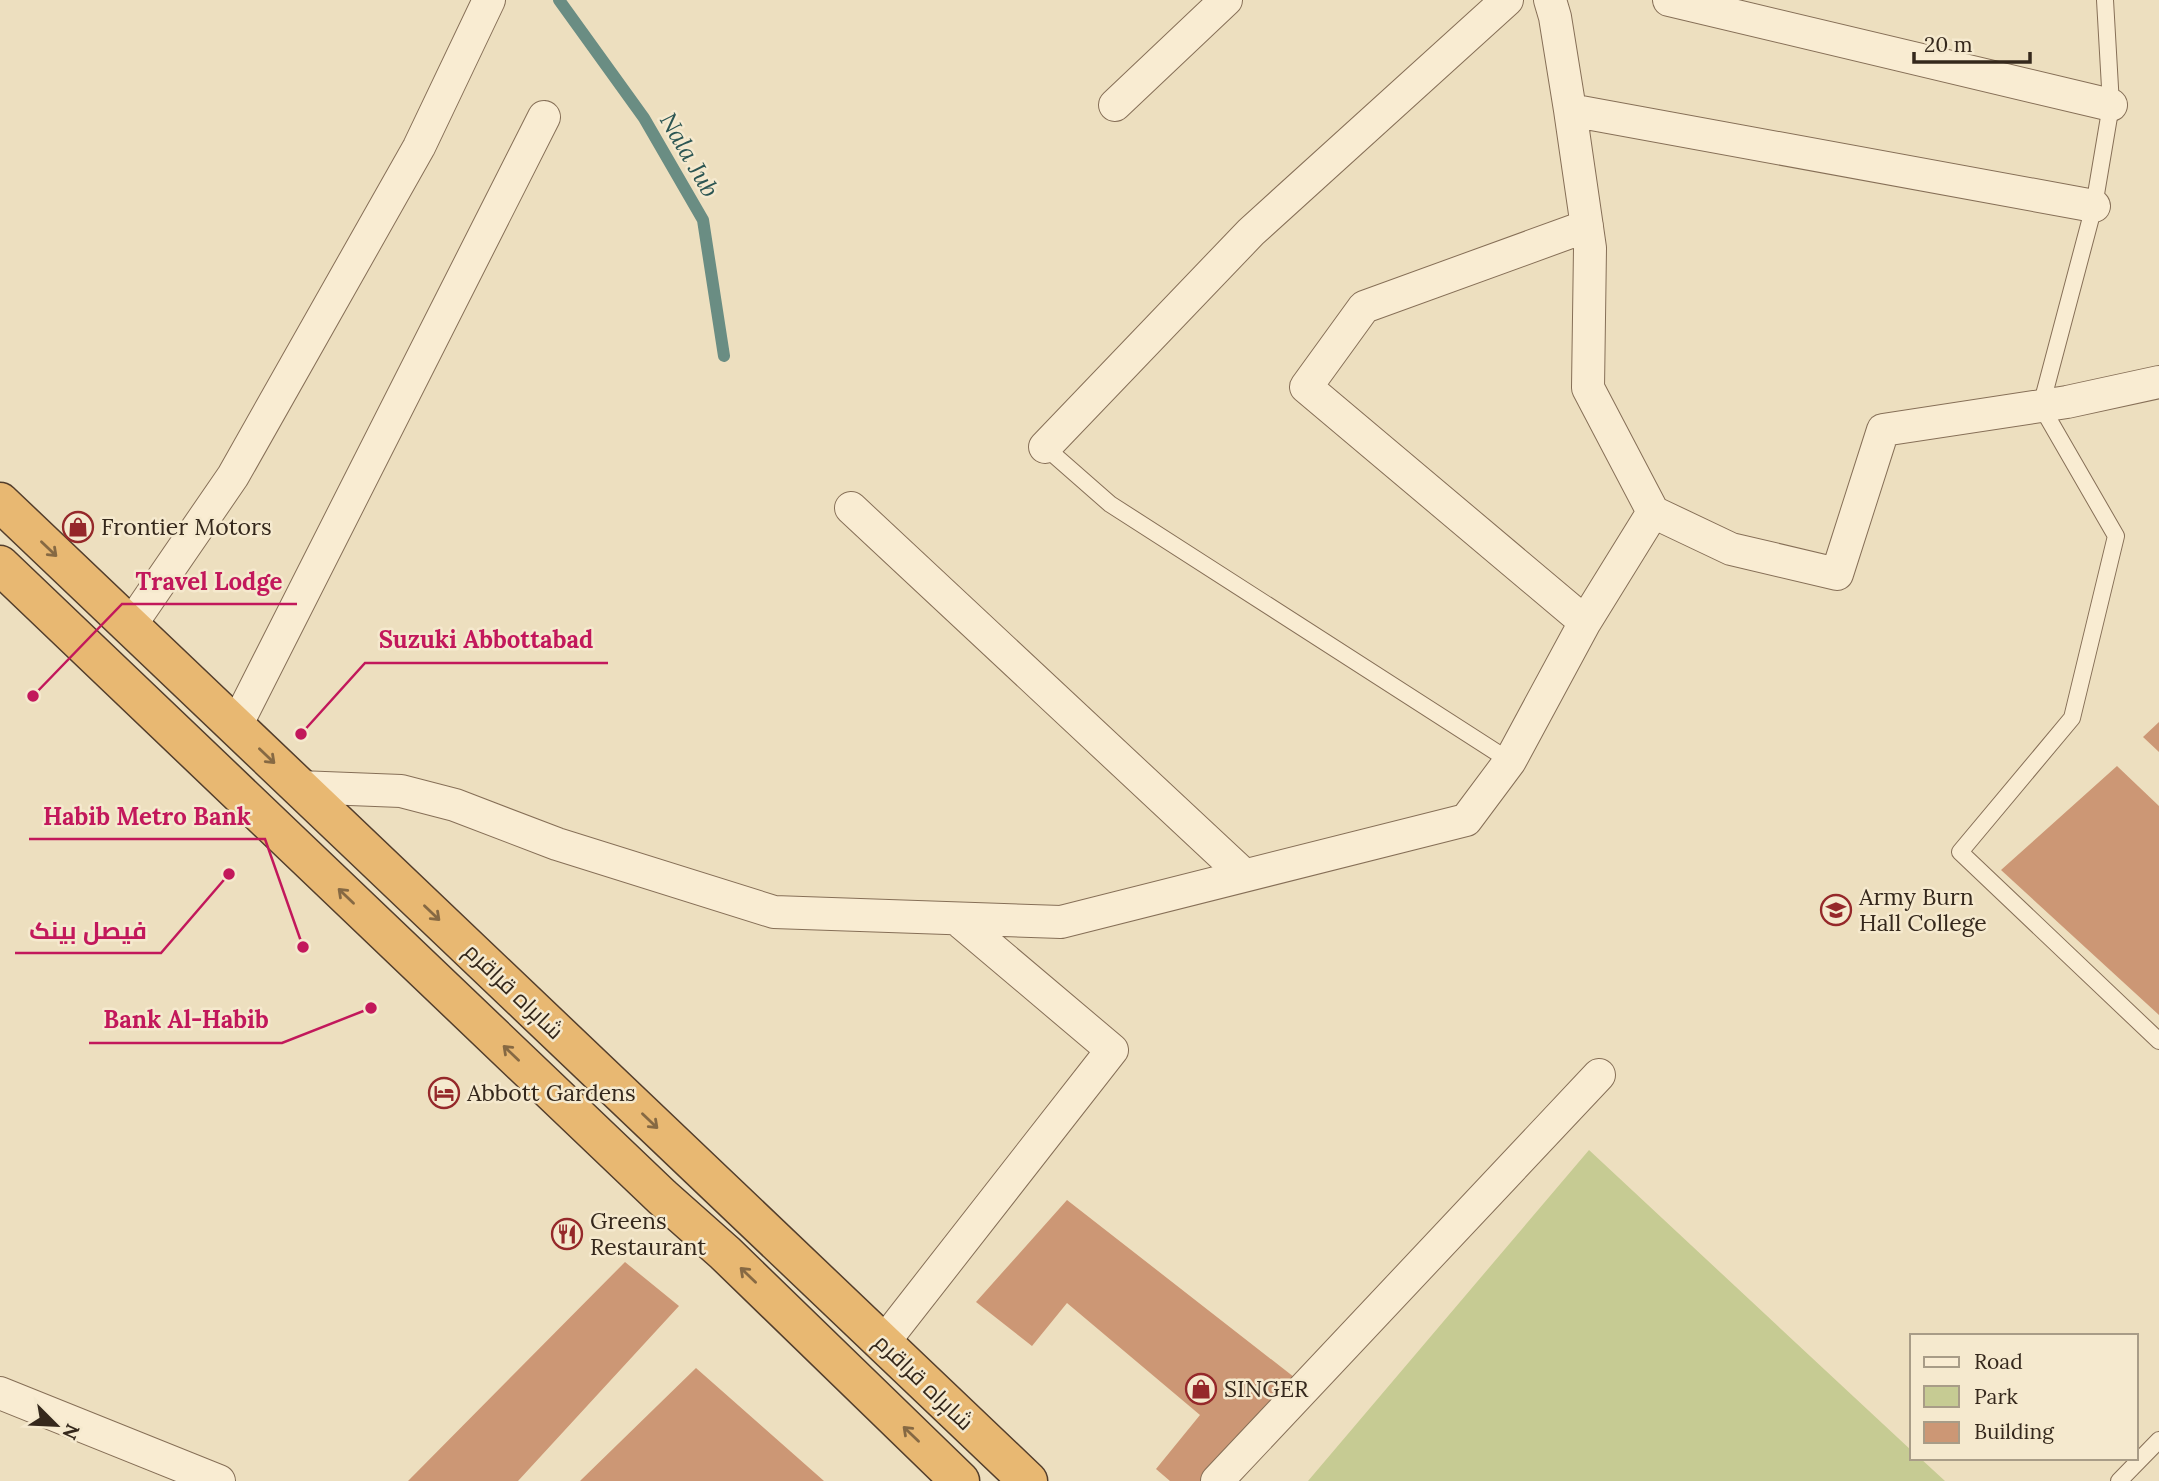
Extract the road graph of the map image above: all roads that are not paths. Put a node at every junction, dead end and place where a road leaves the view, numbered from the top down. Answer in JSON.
{"nodes":[{"id":1,"x":489,"y":0,"type":"edge"},
{"id":2,"x":1226,"y":0,"type":"edge"},
{"id":3,"x":1507,"y":0,"type":"edge"},
{"id":4,"x":1550,"y":0,"type":"edge"},
{"id":5,"x":1670,"y":0,"type":"edge"},
{"id":6,"x":2105,"y":0,"type":"edge"},
{"id":7,"x":1115,"y":105,"type":"dead end"},
{"id":8,"x":2111,"y":105,"type":"junction"},
{"id":9,"x":1570,"y":110,"type":"junction"},
{"id":10,"x":544,"y":117,"type":"dead end"},
{"id":11,"x":2094,"y":206,"type":"junction"},
{"id":12,"x":1587,"y":226,"type":"junction"},
{"id":13,"x":2159,"y":382,"type":"edge"},
{"id":14,"x":2041,"y":406,"type":"junction"},
{"id":15,"x":1045,"y":447,"type":"joint"},
{"id":16,"x":0,"y":502,"type":"edge"},
{"id":17,"x":851,"y":509,"type":"dead end"},
{"id":18,"x":1653,"y":512,"type":"junction"},
{"id":19,"x":0,"y":565,"type":"edge"},
{"id":20,"x":1585,"y":622,"type":"junction"},
{"id":21,"x":130,"y":626,"type":"junction"},
{"id":22,"x":236,"y":726,"type":"junction"},
{"id":23,"x":1510,"y":761,"type":"junction"},
{"id":24,"x":299,"y":787,"type":"junction"},
{"id":25,"x":1244,"y":875,"type":"junction"},
{"id":26,"x":957,"y":919,"type":"junction"},
{"id":27,"x":2159,"y":1041,"type":"edge"},
{"id":28,"x":1599,"y":1075,"type":"dead end"},
{"id":29,"x":883,"y":1343,"type":"junction"},
{"id":30,"x":0,"y":1393,"type":"edge"},
{"id":31,"x":2159,"y":1440,"type":"edge"},
{"id":32,"x":219,"y":1481,"type":"edge"},
{"id":33,"x":960,"y":1481,"type":"edge"},
{"id":34,"x":1028,"y":1481,"type":"edge"},
{"id":35,"x":1217,"y":1481,"type":"edge"},
{"id":36,"x":2119,"y":1481,"type":"edge"}],
"edges":[{"from":1,"to":21,"type":"street"},
{"from":2,"to":7,"type":"street"},
{"from":3,"to":15,"type":"street"},
{"from":4,"to":9,"type":"street"},
{"from":5,"to":8,"type":"street"},
{"from":6,"to":8,"type":"lane"},
{"from":8,"to":11,"type":"lane"},
{"from":9,"to":11,"type":"street"},
{"from":9,"to":12,"type":"street"},
{"from":10,"to":22,"type":"street"},
{"from":11,"to":14,"type":"lane"},
{"from":12,"to":18,"type":"street"},
{"from":12,"to":20,"type":"street"},
{"from":13,"to":14,"type":"street"},
{"from":14,"to":18,"type":"street"},
{"from":14,"to":27,"type":"lane"},
{"from":15,"to":23,"type":"lane"},
{"from":16,"to":21,"type":"highway","name":"شاہراہ قراقرم","one_way":true},
{"from":17,"to":25,"type":"street"},
{"from":18,"to":20,"type":"street"},
{"from":33,"to":19,"type":"highway","name":"شاہراہ قراقرم","one_way":true},
{"from":20,"to":23,"type":"street"},
{"from":21,"to":22,"type":"highway","name":"شاہراہ قراقرم"},
{"from":22,"to":24,"type":"highway","name":"شاہراہ قراقرم","one_way":true},
{"from":23,"to":25,"type":"street"},
{"from":24,"to":26,"type":"street"},
{"from":24,"to":29,"type":"highway","name":"شاہراہ قراقرم","one_way":true},
{"from":25,"to":26,"type":"street"},
{"from":26,"to":29,"type":"street"},
{"from":28,"to":35,"type":"street"},
{"from":29,"to":34,"type":"highway","name":"شاہراہ قراقرم"},
{"from":30,"to":32,"type":"street"},
{"from":31,"to":36,"type":"lane"}]}
